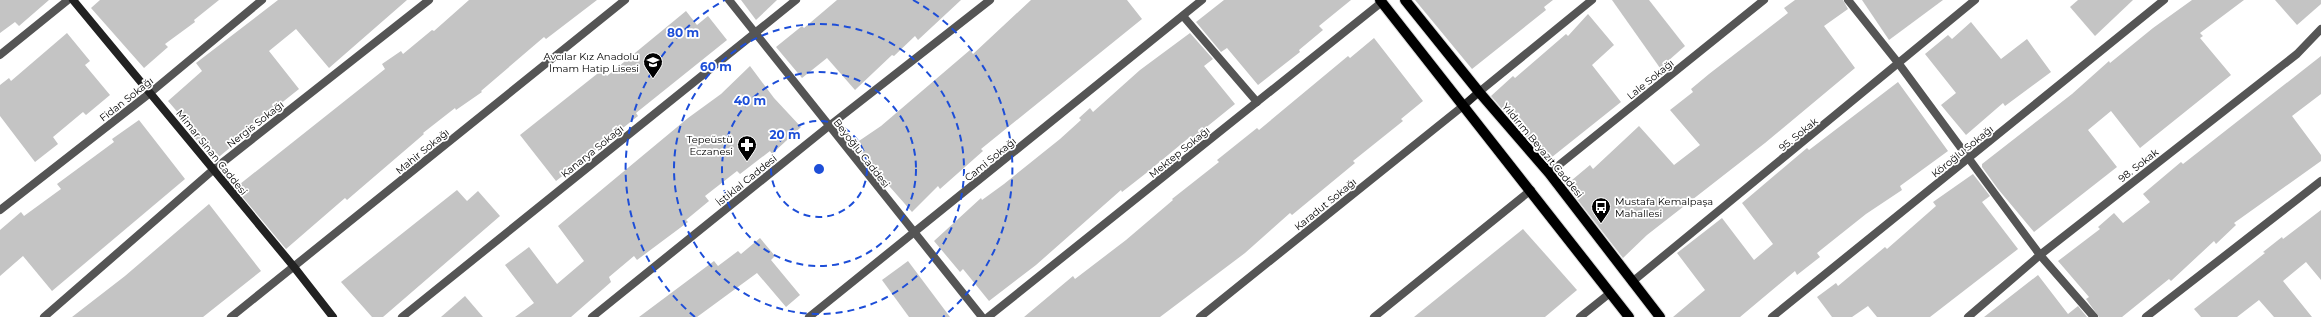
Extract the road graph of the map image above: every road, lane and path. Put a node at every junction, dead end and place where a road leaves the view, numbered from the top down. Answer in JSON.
{"nodes":[{"id":1,"x":68,"y":0,"type":"edge"},
{"id":2,"x":73,"y":0,"type":"edge"},
{"id":3,"x":262,"y":0,"type":"edge"},
{"id":4,"x":429,"y":0,"type":"edge"},
{"id":5,"x":626,"y":0,"type":"edge"},
{"id":6,"x":729,"y":0,"type":"edge"},
{"id":7,"x":796,"y":0,"type":"edge"},
{"id":8,"x":990,"y":0,"type":"edge"},
{"id":9,"x":1202,"y":0,"type":"edge"},
{"id":10,"x":1405,"y":0,"type":"edge"},
{"id":11,"x":1592,"y":0,"type":"edge"},
{"id":12,"x":1764,"y":0,"type":"edge"},
{"id":13,"x":1848,"y":0,"type":"edge"},
{"id":14,"x":1975,"y":0,"type":"edge"},
{"id":15,"x":2164,"y":0,"type":"edge"},
{"id":16,"x":1381,"y":1,"type":"edge"},
{"id":17,"x":1183,"y":16,"type":"junction"},
{"id":18,"x":2321,"y":29,"type":"edge"},
{"id":19,"x":754,"y":33,"type":"junction"},
{"id":20,"x":0,"y":55,"type":"edge"},
{"id":21,"x":1899,"y":64,"type":"junction"},
{"id":22,"x":1479,"y":92,"type":"junction"},
{"id":23,"x":150,"y":93,"type":"junction"},
{"id":24,"x":1257,"y":102,"type":"junction"},
{"id":25,"x":1463,"y":106,"type":"junction"},
{"id":26,"x":829,"y":126,"type":"junction"},
{"id":27,"x":1970,"y":158,"type":"junction"},
{"id":28,"x":213,"y":170,"type":"junction"},
{"id":29,"x":1549,"y":173,"type":"junction"},
{"id":30,"x":2321,"y":181,"type":"edge"},
{"id":31,"x":1531,"y":190,"type":"junction"},
{"id":32,"x":0,"y":210,"type":"edge"},
{"id":33,"x":913,"y":233,"type":"junction"},
{"id":34,"x":2040,"y":255,"type":"junction"},
{"id":35,"x":294,"y":267,"type":"junction"},
{"id":36,"x":1632,"y":282,"type":"junction"},
{"id":37,"x":1610,"y":292,"type":"junction"},
{"id":38,"x":44,"y":317,"type":"edge"},
{"id":39,"x":231,"y":317,"type":"edge"},
{"id":40,"x":333,"y":317,"type":"edge"},
{"id":41,"x":402,"y":317,"type":"edge"},
{"id":42,"x":592,"y":317,"type":"edge"},
{"id":43,"x":809,"y":317,"type":"edge"},
{"id":44,"x":982,"y":317,"type":"edge"},
{"id":45,"x":988,"y":317,"type":"edge"},
{"id":46,"x":1200,"y":317,"type":"edge"},
{"id":47,"x":1374,"y":317,"type":"edge"},
{"id":48,"x":1580,"y":317,"type":"edge"},
{"id":49,"x":1629,"y":317,"type":"edge"},
{"id":50,"x":1660,"y":317,"type":"edge"},
{"id":51,"x":1772,"y":317,"type":"edge"},
{"id":52,"x":1968,"y":317,"type":"edge"},
{"id":53,"x":2094,"y":317,"type":"edge"},
{"id":54,"x":2146,"y":317,"type":"edge"}],
"edges":[{"from":1,"to":20,"type":"street"},
{"from":2,"to":23,"type":"main road","name":"Mimar Sinan Caddesi"},
{"from":3,"to":23,"type":"street","name":"Fidan Sokağı"},
{"from":4,"to":28,"type":"street","name":"Nergis Sokağı"},
{"from":5,"to":35,"type":"street","name":"Mahir Sokağı"},
{"from":6,"to":19,"type":"street","name":"Beyoğlu Caddesi"},
{"from":7,"to":19,"type":"street","name":"Kanarya Sokağı"},
{"from":8,"to":26,"type":"street","name":"İstiklal Caddesi"},
{"from":9,"to":17,"type":"street","name":"Cami Sokağı"},
{"from":10,"to":22,"type":"main road","name":"Yıldırım Beyazıt Caddesi"},
{"from":11,"to":22,"type":"street"},
{"from":12,"to":29,"type":"street","name":"Lale Sokağı"},
{"from":13,"to":21,"type":"street"},
{"from":14,"to":21,"type":"street","name":"95. Sokak"},
{"from":15,"to":27,"type":"street","name":"Köroğlu Sokağı"},
{"from":16,"to":24,"type":"street","name":"Mektep Sokağı"},
{"from":16,"to":25,"type":"main road"},
{"from":17,"to":24,"type":"street"},
{"from":17,"to":33,"type":"street","name":"Cami Sokağı"},
{"from":18,"to":34,"type":"street","name":"98. Sokak"},
{"from":19,"to":26,"type":"street","name":"Beyoğlu Caddesi"},
{"from":19,"to":41,"type":"street","name":"Kanarya Sokağı"},
{"from":21,"to":27,"type":"street"},
{"from":21,"to":36,"type":"street","name":"95. Sokak"},
{"from":22,"to":25,"type":"main road"},
{"from":22,"to":29,"type":"main road","name":"Yıldırım Beyazıt Caddesi"},
{"from":23,"to":28,"type":"main road","name":"Mimar Sinan Caddesi"},
{"from":23,"to":32,"type":"street","name":"Fidan Sokağı"},
{"from":24,"to":45,"type":"street","name":"Mektep Sokağı"},
{"from":25,"to":31,"type":"main road"},
{"from":25,"to":46,"type":"street","name":"Karadut Sokağı"},
{"from":26,"to":33,"type":"street","name":"Beyoğlu Caddesi"},
{"from":26,"to":42,"type":"street","name":"İstiklal Caddesi"},
{"from":27,"to":34,"type":"street"},
{"from":27,"to":51,"type":"street","name":"Köroğlu Sokağı"},
{"from":28,"to":35,"type":"main road","name":"Mimar Sinan Caddesi"},
{"from":28,"to":38,"type":"street","name":"Nergis Sokağı"},
{"from":29,"to":36,"type":"main road","name":"Yıldırım Beyazıt Caddesi"},
{"from":30,"to":54,"type":"street"},
{"from":31,"to":37,"type":"main road"},
{"from":31,"to":47,"type":"street"},
{"from":33,"to":43,"type":"street","name":"Cami Sokağı"},
{"from":33,"to":44,"type":"street","name":"Beyoğlu Caddesi"},
{"from":34,"to":52,"type":"street","name":"98. Sokak"},
{"from":34,"to":53,"type":"street"},
{"from":35,"to":39,"type":"street","name":"Mahir Sokağı"},
{"from":35,"to":40,"type":"main road","name":"Mimar Sinan Caddesi"},
{"from":36,"to":50,"type":"main road","name":"Yıldırım Beyazıt Caddesi"},
{"from":37,"to":48,"type":"street"},
{"from":37,"to":49,"type":"main road"}]}
